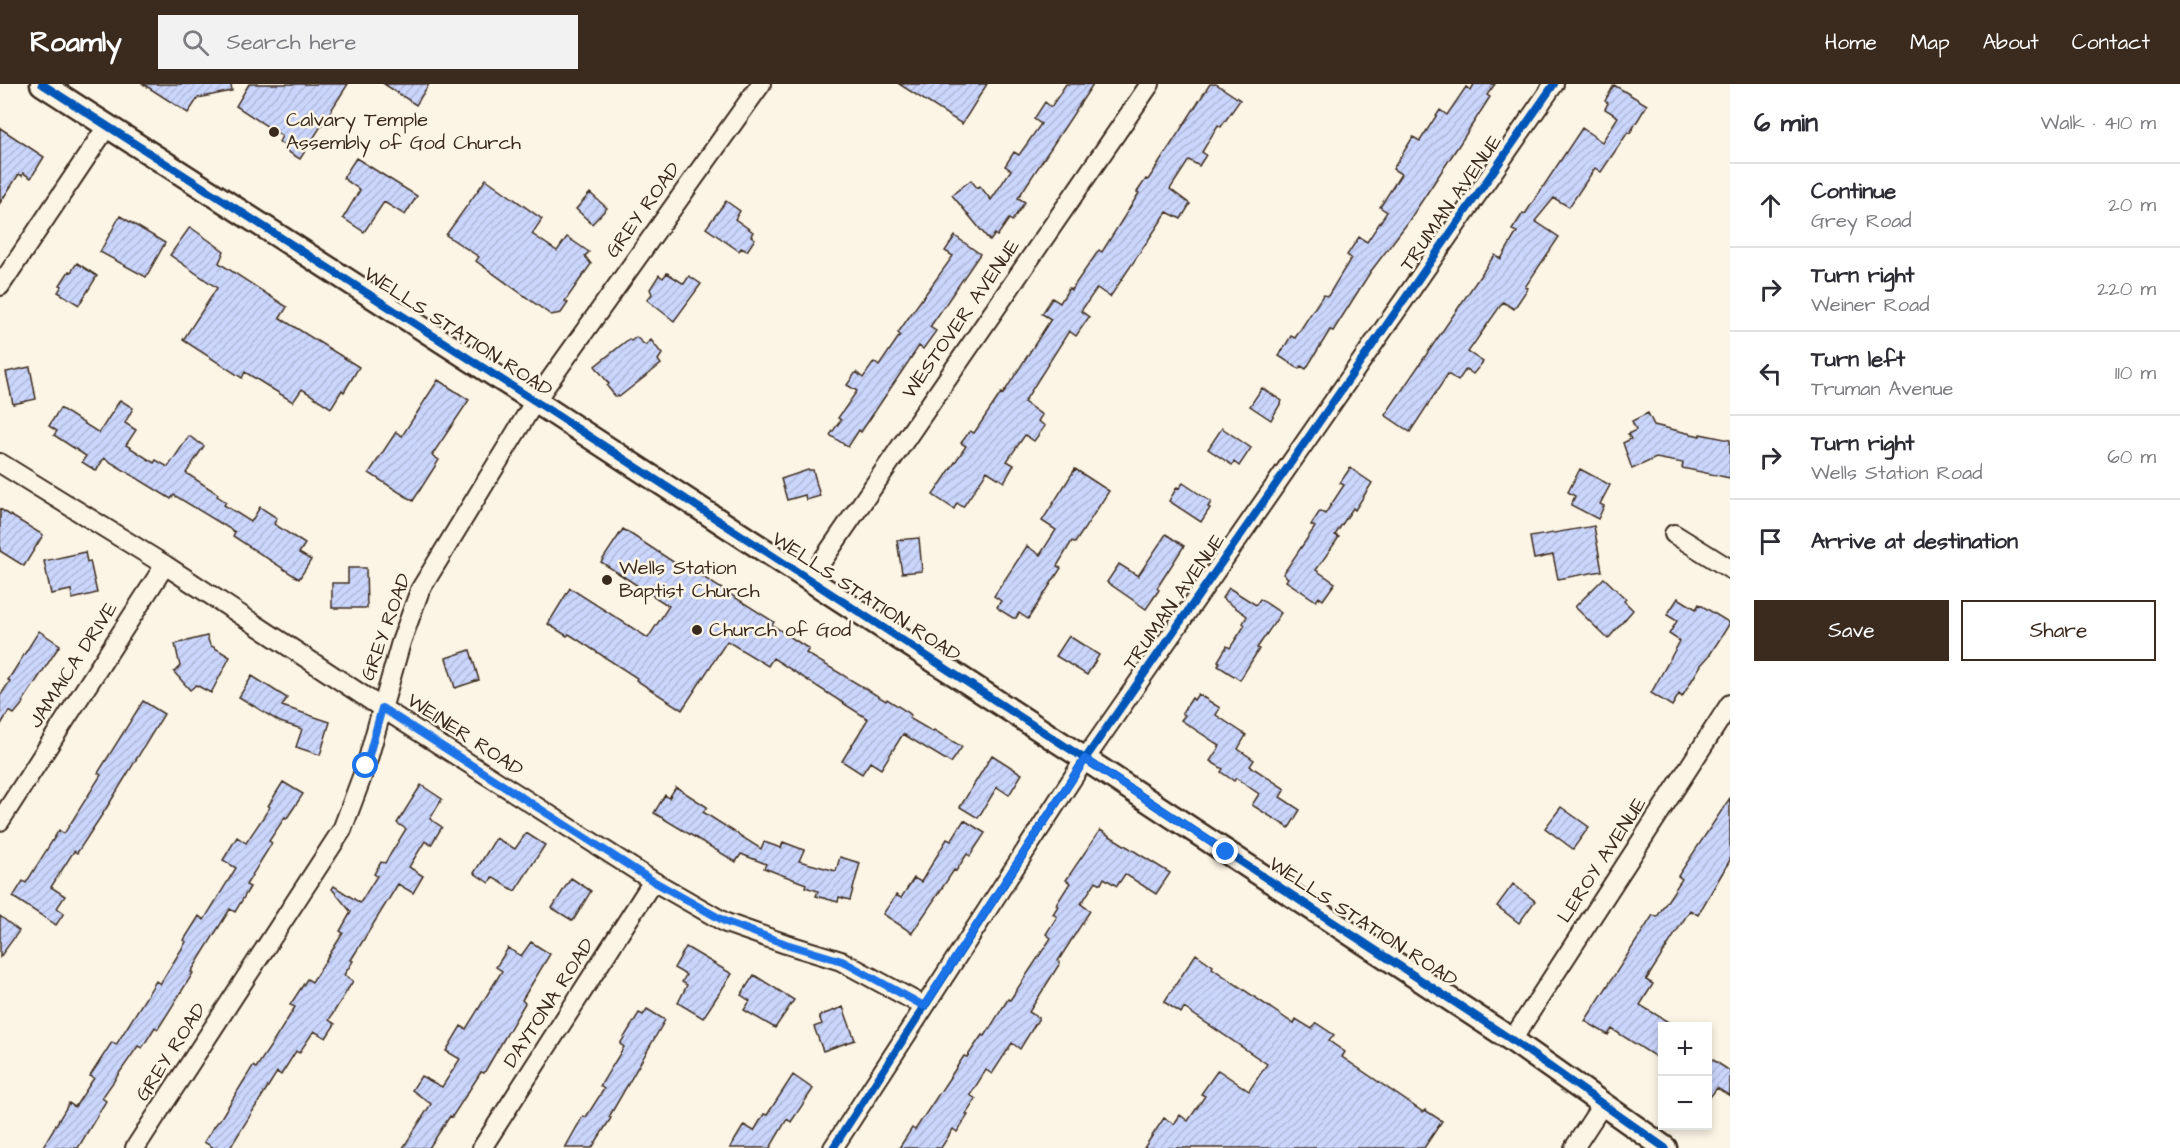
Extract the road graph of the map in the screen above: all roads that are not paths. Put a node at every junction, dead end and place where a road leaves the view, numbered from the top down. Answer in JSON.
{"nodes":[{"id":1,"x":42,"y":84,"type":"edge"},
{"id":2,"x":761,"y":84,"type":"edge"},
{"id":3,"x":1150,"y":84,"type":"edge"},
{"id":4,"x":1554,"y":84,"type":"edge"},
{"id":5,"x":108,"y":125,"type":"junction"},
{"id":6,"x":0,"y":286,"type":"edge"},
{"id":7,"x":535,"y":401,"type":"junction"},
{"id":8,"x":0,"y":463,"type":"edge"},
{"id":9,"x":1674,"y":534,"type":"dead end"},
{"id":10,"x":165,"y":565,"type":"junction"},
{"id":11,"x":1730,"y":569,"type":"edge"},
{"id":12,"x":809,"y":580,"type":"junction"},
{"id":13,"x":1730,"y":704,"type":"edge"},
{"id":14,"x":382,"y":708,"type":"junction"},
{"id":15,"x":1085,"y":759,"type":"junction"},
{"id":16,"x":0,"y":820,"type":"edge"},
{"id":17,"x":653,"y":881,"type":"junction"},
{"id":18,"x":924,"y":1006,"type":"junction"},
{"id":19,"x":1512,"y":1040,"type":"junction"},
{"id":20,"x":1602,"y":1105,"type":"junction"},
{"id":21,"x":135,"y":1148,"type":"edge"},
{"id":22,"x":482,"y":1148,"type":"edge"},
{"id":23,"x":833,"y":1148,"type":"edge"},
{"id":24,"x":1574,"y":1148,"type":"edge"},
{"id":25,"x":1665,"y":1148,"type":"edge"}],
"edges":[{"from":1,"to":5,"type":"street","name":"WELLS STATION ROAD"},
{"from":2,"to":7,"type":"street","name":"GREY ROAD"},
{"from":3,"to":12,"type":"street","name":"WESTOVER AVENUE"},
{"from":4,"to":15,"type":"street","name":"TRUMAN AVENUE"},
{"from":5,"to":6,"type":"street"},
{"from":5,"to":7,"type":"street","name":"WELLS STATION ROAD"},
{"from":7,"to":12,"type":"street","name":"WELLS STATION ROAD"},
{"from":7,"to":14,"type":"street","name":"GREY ROAD"},
{"from":8,"to":10,"type":"street","name":"WEINER ROAD"},
{"from":9,"to":11,"type":"street"},
{"from":10,"to":14,"type":"street","name":"WEINER ROAD"},
{"from":10,"to":16,"type":"street","name":"JAMAICA DRIVE"},
{"from":12,"to":15,"type":"street","name":"WELLS STATION ROAD"},
{"from":13,"to":19,"type":"street","name":"LEROY AVENUE"},
{"from":14,"to":17,"type":"street","name":"WEINER ROAD"},
{"from":14,"to":21,"type":"street","name":"GREY ROAD"},
{"from":15,"to":18,"type":"street","name":"TRUMAN AVENUE"},
{"from":15,"to":19,"type":"street","name":"WELLS STATION ROAD"},
{"from":17,"to":18,"type":"street","name":"WEINER ROAD"},
{"from":17,"to":22,"type":"street","name":"DAYTONA ROAD"},
{"from":18,"to":23,"type":"street","name":"TRUMAN AVENUE"},
{"from":19,"to":20,"type":"street","name":"WELLS STATION ROAD"},
{"from":20,"to":24,"type":"street"},
{"from":20,"to":25,"type":"street","name":"WELLS STATION ROAD"}]}
